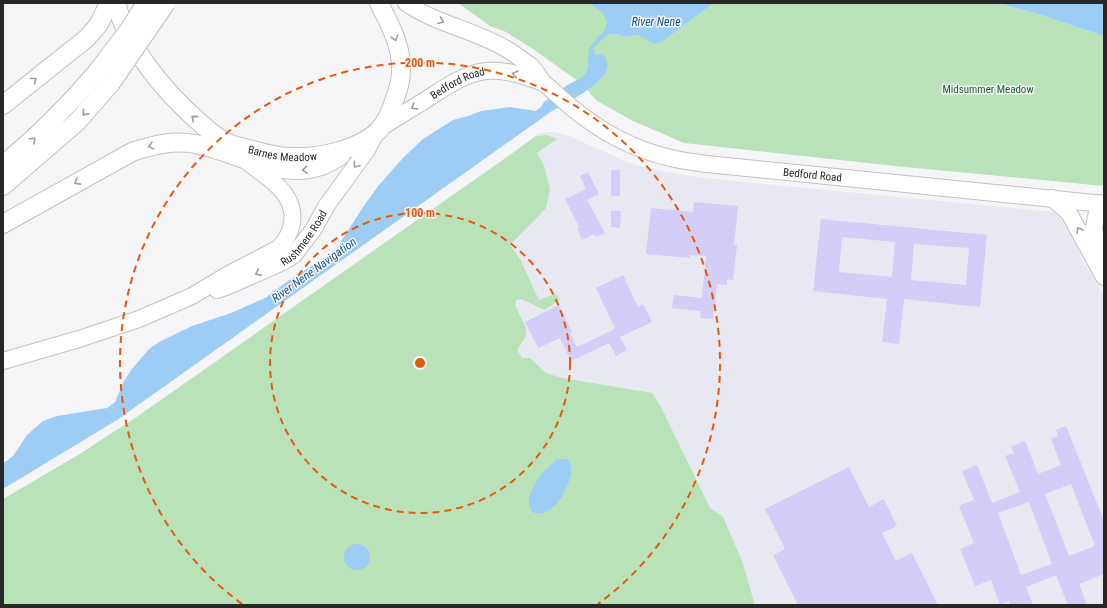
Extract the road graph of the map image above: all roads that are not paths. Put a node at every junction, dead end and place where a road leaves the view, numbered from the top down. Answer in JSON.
{"nodes":[{"id":1,"x":109,"y":3,"type":"edge"},
{"id":2,"x":116,"y":3,"type":"edge"},
{"id":3,"x":146,"y":3,"type":"edge"},
{"id":4,"x":166,"y":3,"type":"edge"},
{"id":5,"x":379,"y":3,"type":"edge"},
{"id":6,"x":406,"y":3,"type":"edge"},
{"id":7,"x":104,"y":78,"type":"junction"},
{"id":8,"x":548,"y":86,"type":"junction"},
{"id":9,"x":3,"y":104,"type":"edge"},
{"id":10,"x":378,"y":130,"type":"junction"},
{"id":11,"x":225,"y":142,"type":"junction"},
{"id":12,"x":352,"y":148,"type":"junction"},
{"id":13,"x":244,"y":159,"type":"junction"},
{"id":14,"x":3,"y":165,"type":"edge"},
{"id":15,"x":3,"y":186,"type":"edge"},
{"id":16,"x":1052,"y":198,"type":"junction"},
{"id":17,"x":1102,"y":203,"type":"edge"},
{"id":18,"x":3,"y":224,"type":"edge"},
{"id":19,"x":1104,"y":260,"type":"edge"},
{"id":20,"x":1104,"y":277,"type":"edge"},
{"id":21,"x":192,"y":296,"type":"junction"},
{"id":22,"x":3,"y":361,"type":"edge"}],
"edges":[{"from":9,"to":1,"type":"highway","one_way":true},
{"from":11,"to":2,"type":"highway","name":"Barnes Meadow","one_way":true},
{"from":3,"to":7,"type":"highway","bridge":true},
{"from":4,"to":7,"type":"highway","bridge":true},
{"from":5,"to":10,"type":"highway","name":"Barnes Meadow","one_way":true},
{"from":6,"to":8,"type":"main road","name":"Bedford Road","one_way":true},
{"from":14,"to":7,"type":"highway","one_way":true},
{"from":7,"to":15,"type":"highway","one_way":true},
{"from":8,"to":10,"type":"main road","name":"Bedford Road","one_way":true},
{"from":8,"to":16,"type":"main road","name":"Bedford Road"},
{"from":10,"to":12,"type":"highway","name":"Barnes Meadow"},
{"from":10,"to":21,"type":"main road","name":"Rushmere Road","one_way":true},
{"from":11,"to":12,"type":"highway","name":"Barnes Meadow"},
{"from":11,"to":13,"type":"main road","name":"Rushmere Road"},
{"from":12,"to":13,"type":"highway","one_way":true},
{"from":13,"to":18,"type":"highway","one_way":true},
{"from":13,"to":21,"type":"main road","name":"Rushmere Road"},
{"from":16,"to":17,"type":"main road","name":"Bedford Road"},
{"from":20,"to":16,"type":"main road","one_way":true},
{"from":17,"to":19,"type":"main road"},
{"from":21,"to":22,"type":"main road","name":"Rushmere Road"}]}
